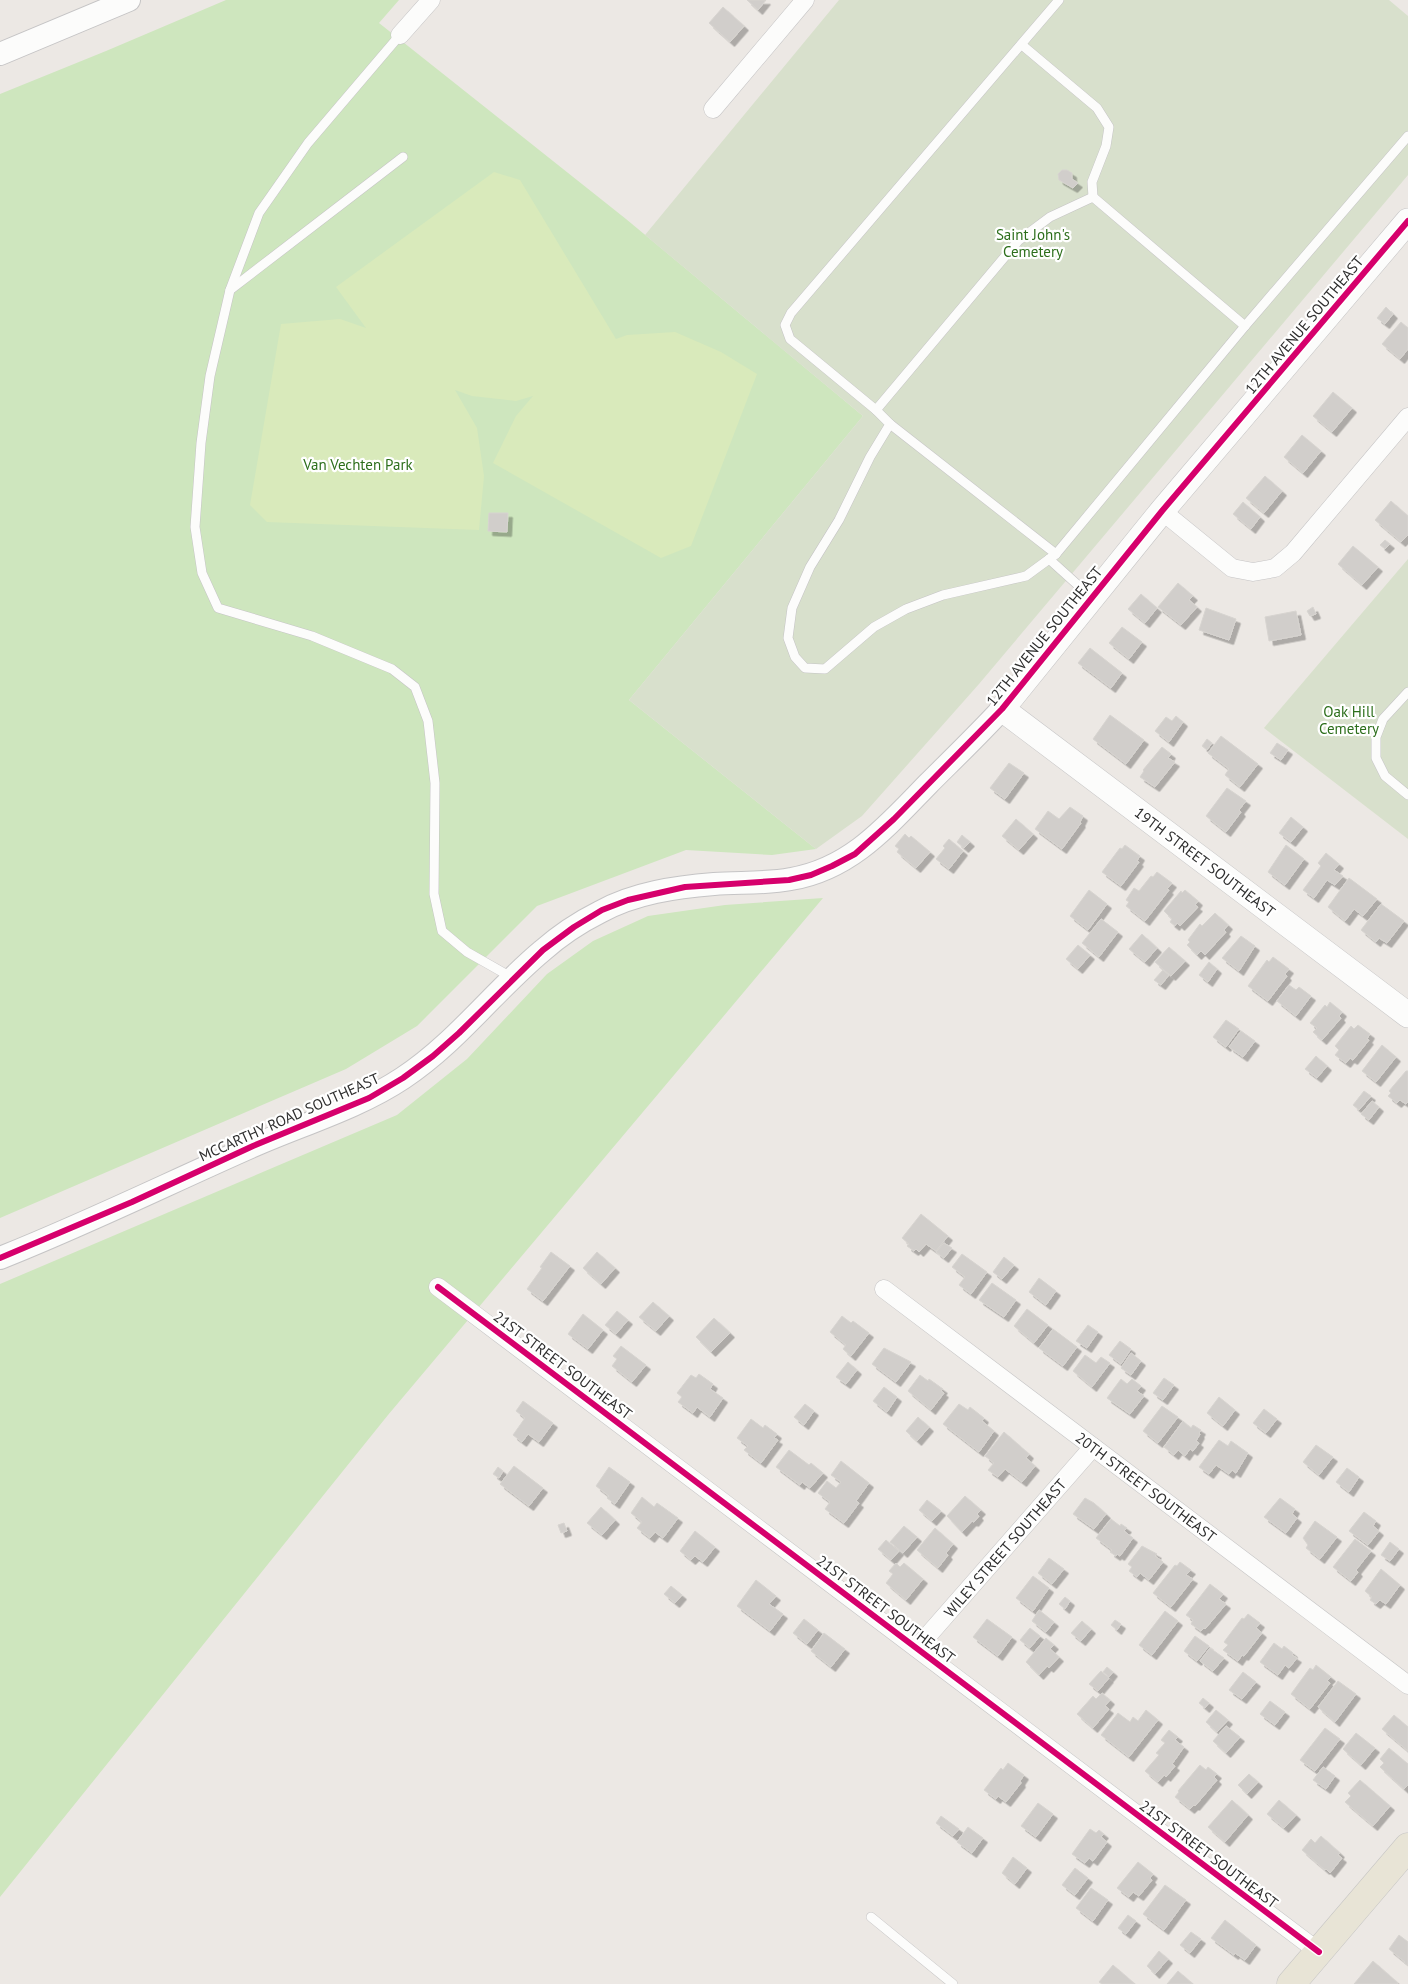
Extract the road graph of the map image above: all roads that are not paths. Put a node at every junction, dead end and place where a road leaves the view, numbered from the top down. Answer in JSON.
{"nodes":[{"id":1,"x":129,"y":0,"type":"edge"},
{"id":2,"x":431,"y":0,"type":"edge"},
{"id":3,"x":805,"y":0,"type":"edge"},
{"id":4,"x":1059,"y":0,"type":"edge"},
{"id":5,"x":400,"y":35,"type":"joint"},
{"id":6,"x":1022,"y":44,"type":"junction"},
{"id":7,"x":0,"y":54,"type":"edge"},
{"id":8,"x":713,"y":109,"type":"dead end"},
{"id":9,"x":1408,"y":136,"type":"edge"},
{"id":10,"x":403,"y":157,"type":"dead end"},
{"id":11,"x":1093,"y":198,"type":"junction"},
{"id":12,"x":1408,"y":221,"type":"edge"},
{"id":13,"x":230,"y":290,"type":"junction"},
{"id":14,"x":1245,"y":326,"type":"junction"},
{"id":15,"x":876,"y":410,"type":"junction"},
{"id":16,"x":1408,"y":417,"type":"edge"},
{"id":17,"x":890,"y":424,"type":"junction"},
{"id":18,"x":1162,"y":511,"type":"junction"},
{"id":19,"x":1052,"y":557,"type":"junction"},
{"id":20,"x":1093,"y":597,"type":"junction"},
{"id":21,"x":1408,"y":692,"type":"edge"},
{"id":22,"x":1002,"y":709,"type":"junction"},
{"id":23,"x":1408,"y":795,"type":"edge"},
{"id":24,"x":602,"y":910,"type":"joint"},
{"id":25,"x":513,"y":978,"type":"junction"},
{"id":26,"x":1408,"y":1015,"type":"edge"},
{"id":27,"x":0,"y":1258,"type":"edge"},
{"id":28,"x":438,"y":1287,"type":"dead end"},
{"id":29,"x":884,"y":1289,"type":"dead end"},
{"id":30,"x":1093,"y":1447,"type":"junction"},
{"id":31,"x":917,"y":1648,"type":"junction"},
{"id":32,"x":1408,"y":1685,"type":"edge"},
{"id":33,"x":1404,"y":1860,"type":"edge"},
{"id":34,"x":871,"y":1917,"type":"dead end"},
{"id":35,"x":1319,"y":1952,"type":"junction"},
{"id":36,"x":953,"y":1984,"type":"edge"},
{"id":37,"x":1292,"y":1984,"type":"edge"}],
"edges":[{"from":1,"to":7,"type":"street"},
{"from":2,"to":5,"type":"street"},
{"from":3,"to":8,"type":"street"},
{"from":4,"to":6,"type":"lane"},
{"from":5,"to":13,"type":"lane"},
{"from":6,"to":11,"type":"lane"},
{"from":6,"to":15,"type":"lane"},
{"from":9,"to":14,"type":"lane"},
{"from":10,"to":13,"type":"lane"},
{"from":11,"to":14,"type":"lane"},
{"from":11,"to":15,"type":"lane"},
{"from":12,"to":18,"type":"main road","name":"12TH AVENUE SOUTHEAST"},
{"from":13,"to":25,"type":"lane"},
{"from":14,"to":19,"type":"lane"},
{"from":15,"to":17,"type":"lane"},
{"from":16,"to":18,"type":"street"},
{"from":17,"to":19,"type":"lane"},
{"from":17,"to":19,"type":"lane"},
{"from":18,"to":20,"type":"main road","name":"12TH AVENUE SOUTHEAST"},
{"from":19,"to":20,"type":"lane"},
{"from":20,"to":22,"type":"main road","name":"12TH AVENUE SOUTHEAST"},
{"from":21,"to":23,"type":"lane"},
{"from":22,"to":24,"type":"street","name":"12TH AVENUE SOUTHEAST"},
{"from":22,"to":26,"type":"main road","name":"19TH STREET SOUTHEAST"},
{"from":24,"to":25,"type":"street","name":"MCCARTHY ROAD SOUTHEAST"},
{"from":25,"to":27,"type":"street","name":"MCCARTHY ROAD SOUTHEAST"},
{"from":28,"to":31,"type":"street","name":"21ST STREET SOUTHEAST"},
{"from":29,"to":30,"type":"street","name":"20TH STREET SOUTHEAST"},
{"from":30,"to":31,"type":"street","name":"WILEY STREET SOUTHEAST"},
{"from":30,"to":32,"type":"street","name":"20TH STREET SOUTHEAST"},
{"from":31,"to":35,"type":"street","name":"21ST STREET SOUTHEAST"},
{"from":33,"to":35,"type":"main road"},
{"from":34,"to":36,"type":"lane"},
{"from":35,"to":37,"type":"main road"}]}
